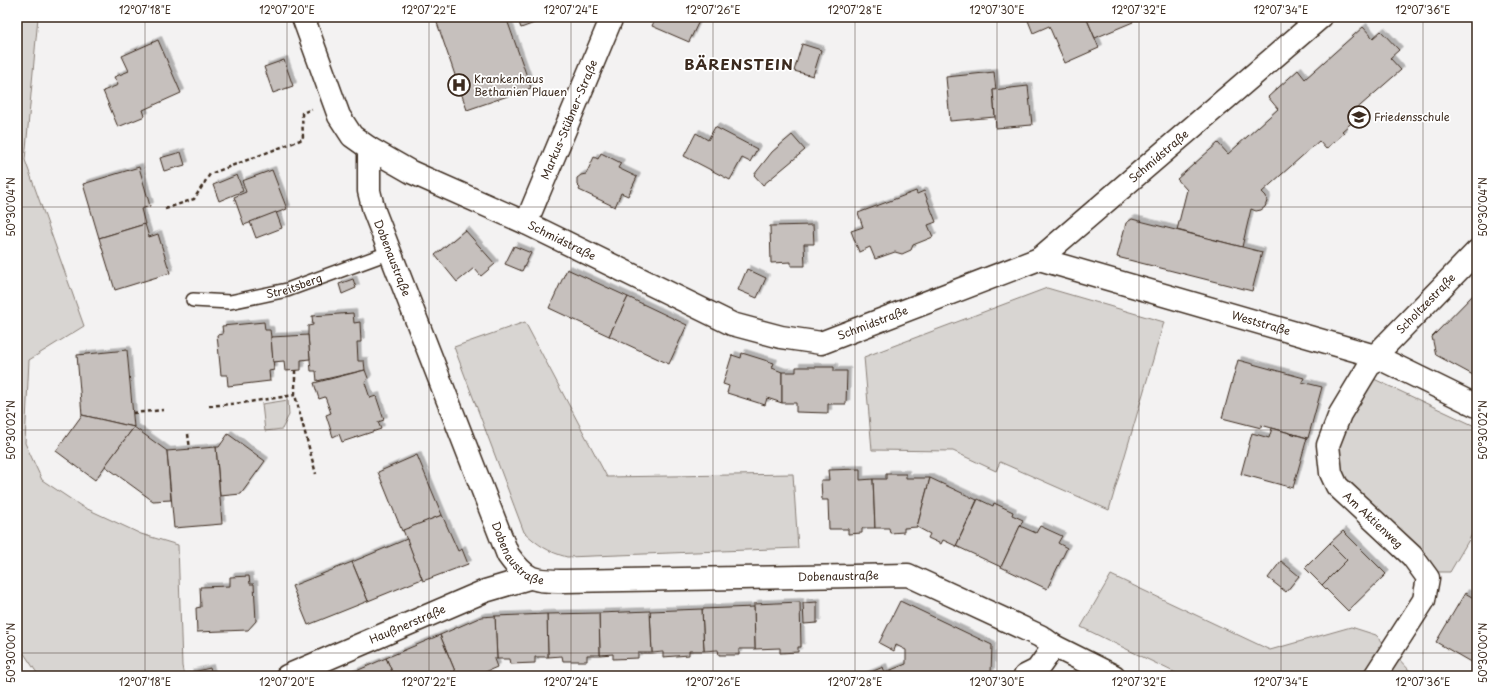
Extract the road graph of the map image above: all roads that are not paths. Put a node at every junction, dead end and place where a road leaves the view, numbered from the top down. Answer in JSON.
{"nodes":[{"id":1,"x":303,"y":17,"type":"edge"},
{"id":2,"x":612,"y":17,"type":"edge"},
{"id":3,"x":1321,"y":17,"type":"edge"},
{"id":4,"x":369,"y":148,"type":"junction"},
{"id":5,"x":526,"y":223,"type":"junction"},
{"id":6,"x":1477,"y":250,"type":"edge"},
{"id":7,"x":390,"y":252,"type":"junction"},
{"id":8,"x":1038,"y":259,"type":"junction"},
{"id":9,"x":193,"y":300,"type":"dead end"},
{"id":10,"x":1375,"y":356,"type":"junction"},
{"id":11,"x":1477,"y":406,"type":"edge"},
{"id":12,"x":529,"y":578,"type":"junction"},
{"id":13,"x":1054,"y":646,"type":"junction"},
{"id":14,"x":287,"y":676,"type":"edge"},
{"id":15,"x":1025,"y":676,"type":"edge"},
{"id":16,"x":1114,"y":676,"type":"edge"},
{"id":17,"x":1375,"y":676,"type":"edge"}],
"edges":[{"from":1,"to":4,"type":"street"},
{"from":2,"to":5,"type":"street","name":"Markus-Stübner-Straße"},
{"from":3,"to":8,"type":"street","name":"Schmidstraße"},
{"from":4,"to":5,"type":"street","name":"Schmidstraße"},
{"from":4,"to":7,"type":"street","name":"Dobenaustraße"},
{"from":5,"to":8,"type":"street","name":"Schmidstraße"},
{"from":6,"to":10,"type":"street","name":"Scholtzestraße"},
{"from":7,"to":9,"type":"lane","name":"Streitsberg"},
{"from":7,"to":12,"type":"street","name":"Dobenaustraße"},
{"from":8,"to":10,"type":"street","name":"Weststraße"},
{"from":10,"to":11,"type":"street","name":"Weststraße"},
{"from":10,"to":17,"type":"street","name":"Am Aktienweg"},
{"from":12,"to":13,"type":"street","name":"Dobenaustraße"},
{"from":12,"to":14,"type":"street","name":"Haußnerstraße"},
{"from":13,"to":15,"type":"street"},
{"from":13,"to":16,"type":"street","name":"Dobenaustraße"}]}
